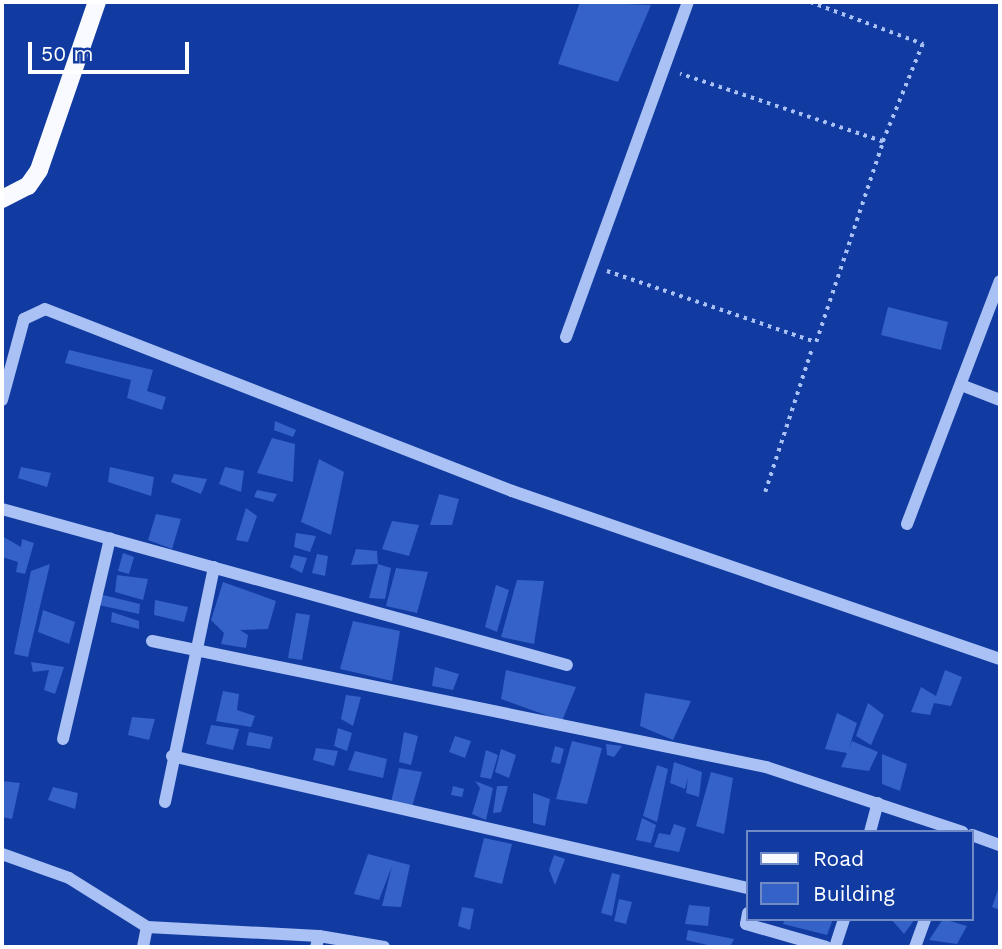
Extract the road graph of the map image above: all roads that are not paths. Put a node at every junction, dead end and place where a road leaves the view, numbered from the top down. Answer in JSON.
{"nodes":[{"id":1,"x":97,"y":2,"type":"edge"},
{"id":2,"x":688,"y":2,"type":"edge"},
{"id":3,"x":2,"y":199,"type":"edge"},
{"id":4,"x":1000,"y":281,"type":"edge"},
{"id":5,"x":566,"y":337,"type":"dead end"},
{"id":6,"x":961,"y":385,"type":"junction"},
{"id":7,"x":2,"y":400,"type":"edge"},
{"id":8,"x":1000,"y":400,"type":"edge"},
{"id":9,"x":2,"y":509,"type":"edge"},
{"id":10,"x":907,"y":524,"type":"dead end"},
{"id":11,"x":110,"y":538,"type":"junction"},
{"id":12,"x":214,"y":567,"type":"junction"},
{"id":13,"x":152,"y":641,"type":"dead end"},
{"id":14,"x":196,"y":650,"type":"junction"},
{"id":15,"x":1000,"y":659,"type":"edge"},
{"id":16,"x":567,"y":665,"type":"dead end"},
{"id":17,"x":62,"y":739,"type":"dead end"},
{"id":18,"x":172,"y":756,"type":"junction"},
{"id":19,"x":165,"y":802,"type":"dead end"},
{"id":20,"x":878,"y":803,"type":"junction"},
{"id":21,"x":871,"y":830,"type":"edge"},
{"id":22,"x":956,"y":830,"type":"edge"},
{"id":23,"x":974,"y":836,"type":"edge"},
{"id":24,"x":1000,"y":845,"type":"edge"},
{"id":25,"x":2,"y":854,"type":"edge"},
{"id":26,"x":746,"y":888,"type":"edge"},
{"id":27,"x":747,"y":921,"type":"edge"},
{"id":28,"x":843,"y":921,"type":"edge"},
{"id":29,"x":924,"y":921,"type":"edge"},
{"id":30,"x":147,"y":927,"type":"junction"},
{"id":31,"x":318,"y":942,"type":"edge"},
{"id":32,"x":143,"y":947,"type":"edge"},
{"id":33,"x":384,"y":947,"type":"edge"},
{"id":34,"x":823,"y":947,"type":"edge"},
{"id":35,"x":835,"y":947,"type":"edge"},
{"id":36,"x":915,"y":947,"type":"edge"}],
"edges":[{"from":1,"to":3,"type":"main road"},
{"from":2,"to":5,"type":"street"},
{"from":4,"to":6,"type":"street"},
{"from":6,"to":8,"type":"street"},
{"from":6,"to":10,"type":"street"},
{"from":7,"to":15,"type":"street"},
{"from":9,"to":11,"type":"street"},
{"from":11,"to":12,"type":"street"},
{"from":11,"to":17,"type":"street"},
{"from":12,"to":14,"type":"street"},
{"from":12,"to":16,"type":"street"},
{"from":13,"to":14,"type":"street"},
{"from":14,"to":18,"type":"street"},
{"from":14,"to":20,"type":"street"},
{"from":18,"to":19,"type":"street"},
{"from":18,"to":26,"type":"street"},
{"from":20,"to":21,"type":"street"},
{"from":20,"to":22,"type":"street"},
{"from":23,"to":24,"type":"street"},
{"from":25,"to":30,"type":"street"},
{"from":27,"to":34,"type":"street"},
{"from":28,"to":35,"type":"street"},
{"from":29,"to":36,"type":"street"},
{"from":30,"to":31,"type":"street"},
{"from":30,"to":32,"type":"street"},
{"from":31,"to":33,"type":"street"}]}
